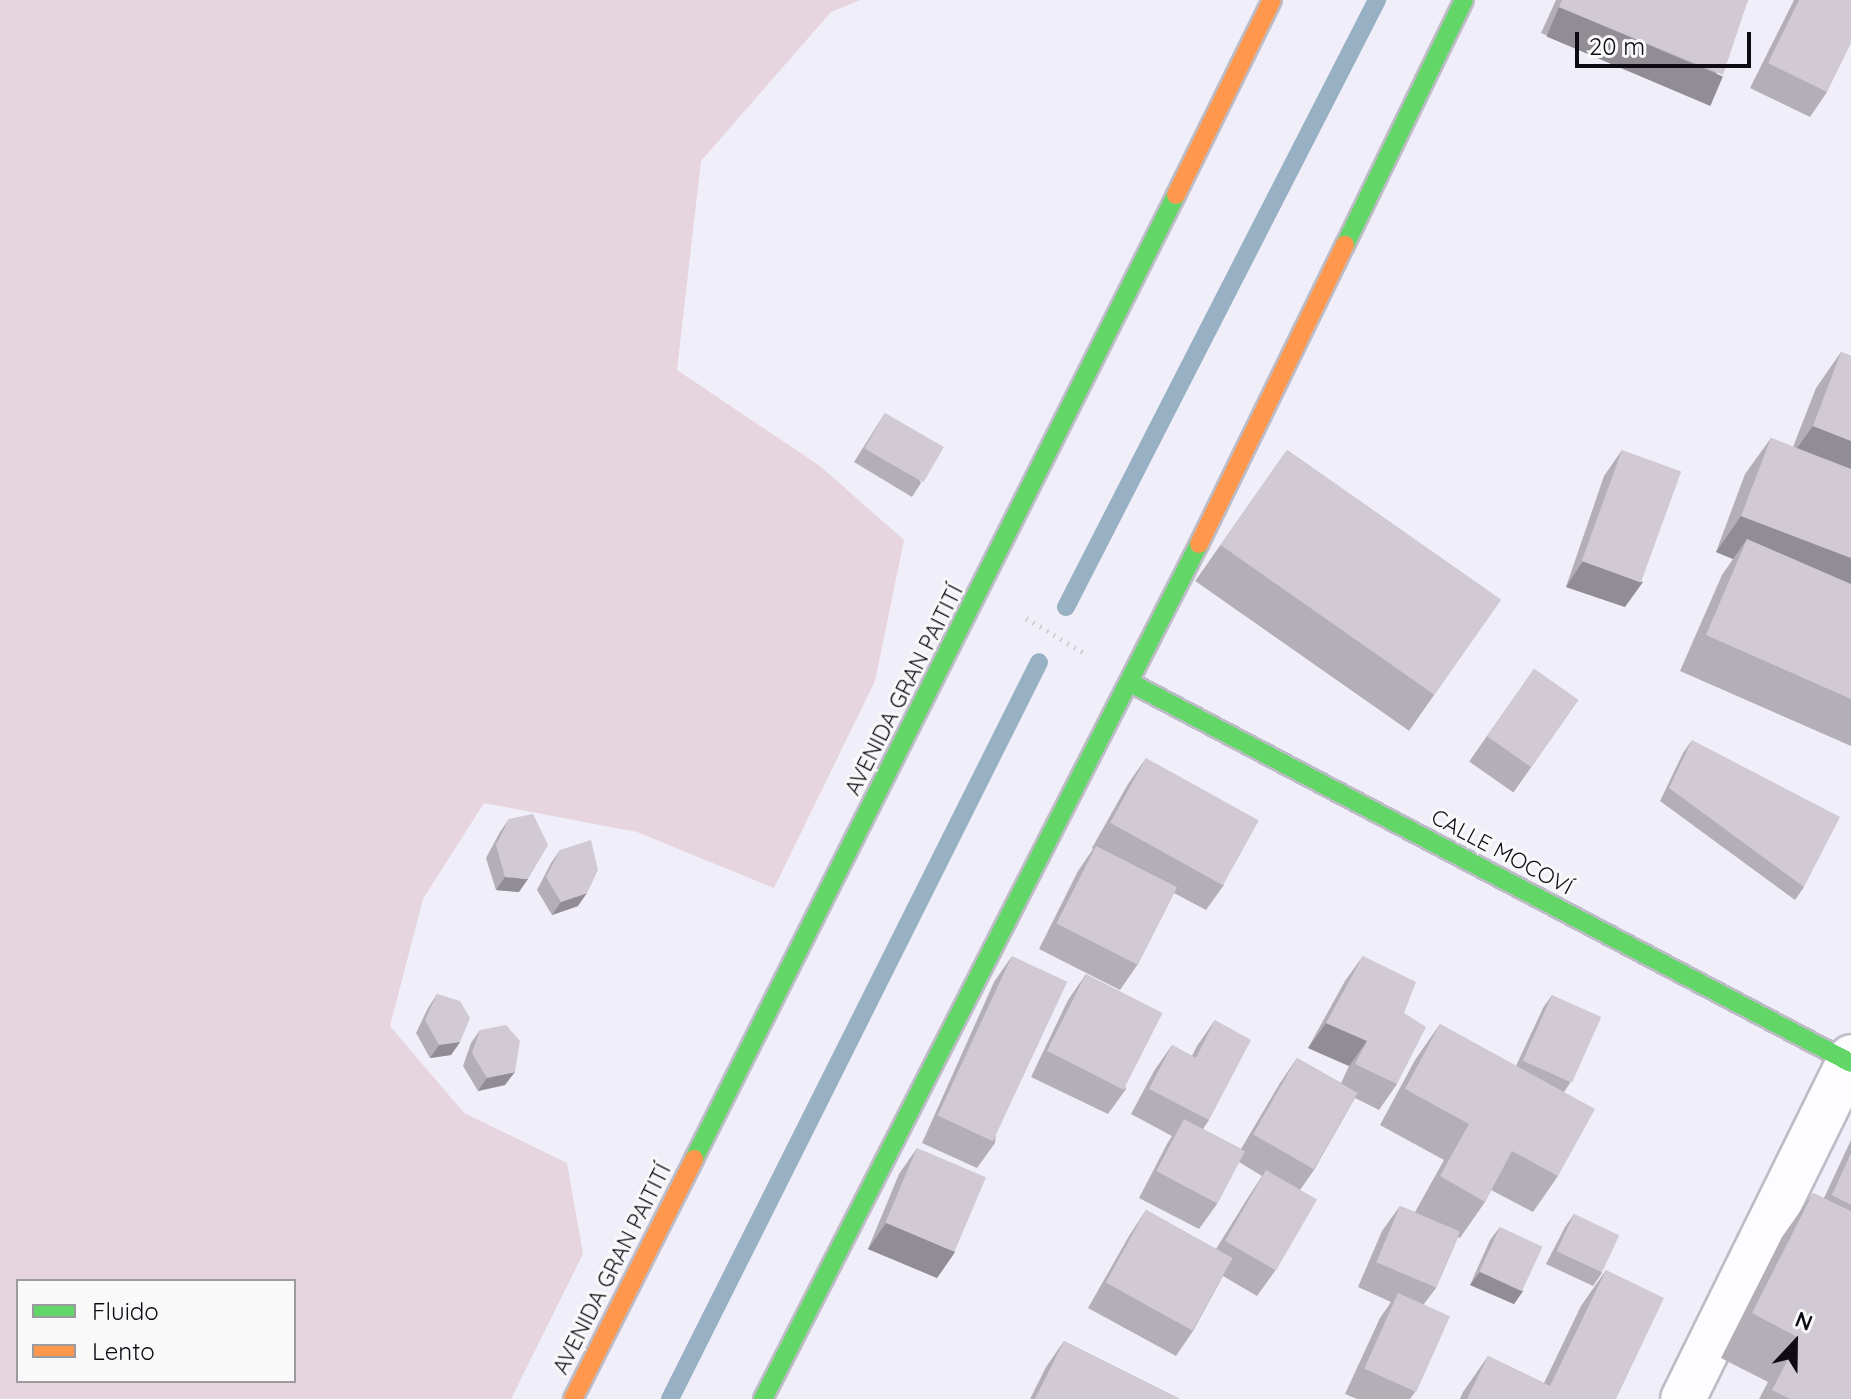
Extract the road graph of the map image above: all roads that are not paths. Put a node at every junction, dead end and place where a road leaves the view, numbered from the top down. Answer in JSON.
{"nodes":[{"id":1,"x":1272,"y":0,"type":"edge"},
{"id":2,"x":1464,"y":0,"type":"edge"},
{"id":3,"x":1131,"y":683,"type":"junction"},
{"id":4,"x":1850,"y":1061,"type":"edge"},
{"id":5,"x":573,"y":1399,"type":"edge"},
{"id":6,"x":763,"y":1399,"type":"edge"},
{"id":7,"x":1683,"y":1399,"type":"edge"}],
"edges":[{"from":1,"to":5,"type":"street","name":"AVENIDA GRAN PAITITÍ"},
{"from":2,"to":3,"type":"street"},
{"from":3,"to":4,"type":"street","name":"CALLE MOCOVÍ"},
{"from":3,"to":6,"type":"street"},
{"from":4,"to":7,"type":"street"}]}
